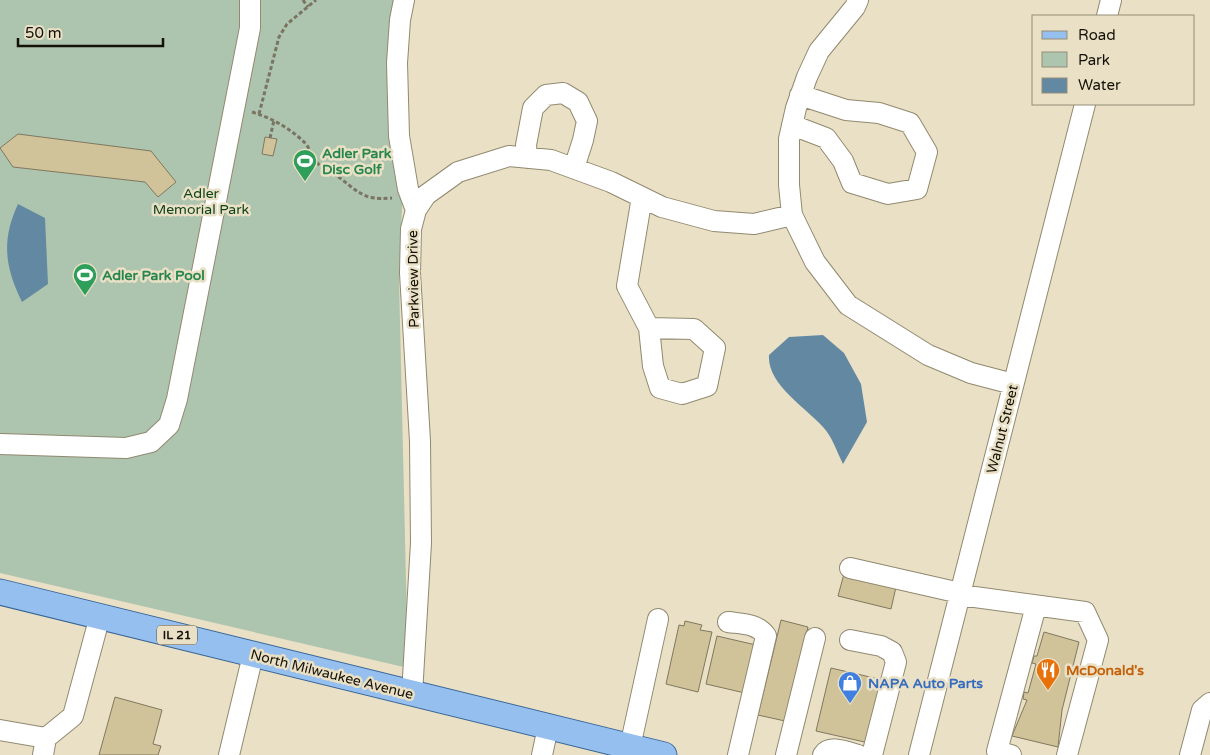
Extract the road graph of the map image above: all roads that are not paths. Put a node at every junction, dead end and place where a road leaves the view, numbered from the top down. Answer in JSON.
{"nodes":[{"id":1,"x":250,"y":0,"type":"edge"},
{"id":2,"x":404,"y":0,"type":"edge"},
{"id":3,"x":858,"y":0,"type":"edge"},
{"id":4,"x":1111,"y":0,"type":"edge"},
{"id":5,"x":1107,"y":15,"type":"edge"},
{"id":6,"x":800,"y":96,"type":"junction"},
{"id":7,"x":1085,"y":105,"type":"edge"},
{"id":8,"x":792,"y":126,"type":"junction"},
{"id":9,"x":527,"y":158,"type":"junction"},
{"id":10,"x":574,"y":168,"type":"junction"},
{"id":11,"x":642,"y":197,"type":"junction"},
{"id":12,"x":416,"y":210,"type":"junction"},
{"id":13,"x":792,"y":215,"type":"junction"},
{"id":14,"x":649,"y":328,"type":"dead end"},
{"id":15,"x":1013,"y":384,"type":"junction"},
{"id":16,"x":0,"y":444,"type":"edge"},
{"id":17,"x":850,"y":568,"type":"dead end"},
{"id":18,"x":0,"y":592,"type":"edge"},
{"id":19,"x":960,"y":594,"type":"junction"},
{"id":20,"x":1036,"y":606,"type":"junction"},
{"id":21,"x":100,"y":616,"type":"junction"},
{"id":22,"x":658,"y":619,"type":"dead end"},
{"id":23,"x":728,"y":622,"type":"dead end"},
{"id":24,"x":814,"y":638,"type":"dead end"},
{"id":25,"x":850,"y":640,"type":"dead end"},
{"id":26,"x":253,"y":654,"type":"junction"},
{"id":27,"x":412,"y":694,"type":"junction"},
{"id":28,"x":1210,"y":703,"type":"edge"},
{"id":29,"x":548,"y":727,"type":"junction"},
{"id":30,"x":0,"y":730,"type":"edge"},
{"id":31,"x":45,"y":746,"type":"edge"},
{"id":32,"x":1192,"y":746,"type":"edge"},
{"id":33,"x":630,"y":747,"type":"junction"},
{"id":34,"x":229,"y":755,"type":"edge"},
{"id":35,"x":542,"y":755,"type":"edge"},
{"id":36,"x":664,"y":755,"type":"edge"},
{"id":37,"x":738,"y":755,"type":"edge"},
{"id":38,"x":786,"y":755,"type":"edge"},
{"id":39,"x":823,"y":755,"type":"edge"},
{"id":40,"x":858,"y":755,"type":"edge"},
{"id":41,"x":872,"y":755,"type":"edge"},
{"id":42,"x":919,"y":755,"type":"edge"},
{"id":43,"x":1011,"y":755,"type":"edge"},
{"id":44,"x":1067,"y":755,"type":"edge"}],
"edges":[{"from":1,"to":16,"type":"street"},
{"from":2,"to":12,"type":"street"},
{"from":3,"to":6,"type":"street"},
{"from":4,"to":5,"type":"street"},
{"from":6,"to":8,"type":"street"},
{"from":6,"to":8,"type":"street"},
{"from":7,"to":15,"type":"street","name":"Walnut Street"},
{"from":8,"to":13,"type":"street"},
{"from":9,"to":10,"type":"street","name":"Parkview Drive"},
{"from":9,"to":10,"type":"street"},
{"from":9,"to":12,"type":"street","name":"Parkview Drive"},
{"from":10,"to":11,"type":"street","name":"Parkview Drive"},
{"from":11,"to":13,"type":"street","name":"Parkview Drive"},
{"from":11,"to":14,"type":"street"},
{"from":12,"to":27,"type":"street","name":"Parkview Drive"},
{"from":13,"to":15,"type":"street"},
{"from":15,"to":19,"type":"street","name":"Walnut Street"},
{"from":17,"to":19,"type":"street"},
{"from":18,"to":21,"type":"main road","name":"North Milwaukee Avenue","number":"IL 21"},
{"from":19,"to":20,"type":"street"},
{"from":19,"to":42,"type":"street","name":"Walnut Street"},
{"from":20,"to":43,"type":"street"},
{"from":20,"to":44,"type":"street"},
{"from":21,"to":26,"type":"main road","name":"North Milwaukee Avenue","number":"IL 21"},
{"from":21,"to":31,"type":"street"},
{"from":22,"to":33,"type":"street"},
{"from":23,"to":37,"type":"street"},
{"from":24,"to":38,"type":"street"},
{"from":25,"to":41,"type":"street"},
{"from":26,"to":27,"type":"main road","name":"North Milwaukee Avenue","number":"IL 21"},
{"from":26,"to":34,"type":"street"},
{"from":27,"to":29,"type":"main road","name":"North Milwaukee Avenue","number":"IL 21"},
{"from":28,"to":32,"type":"street"},
{"from":29,"to":33,"type":"main road","name":"North Milwaukee Avenue","number":"IL 21"},
{"from":29,"to":35,"type":"street"},
{"from":30,"to":31,"type":"street"},
{"from":33,"to":36,"type":"main road","name":"North Milwaukee Avenue","number":"IL 21"},
{"from":39,"to":40,"type":"street"}]}
